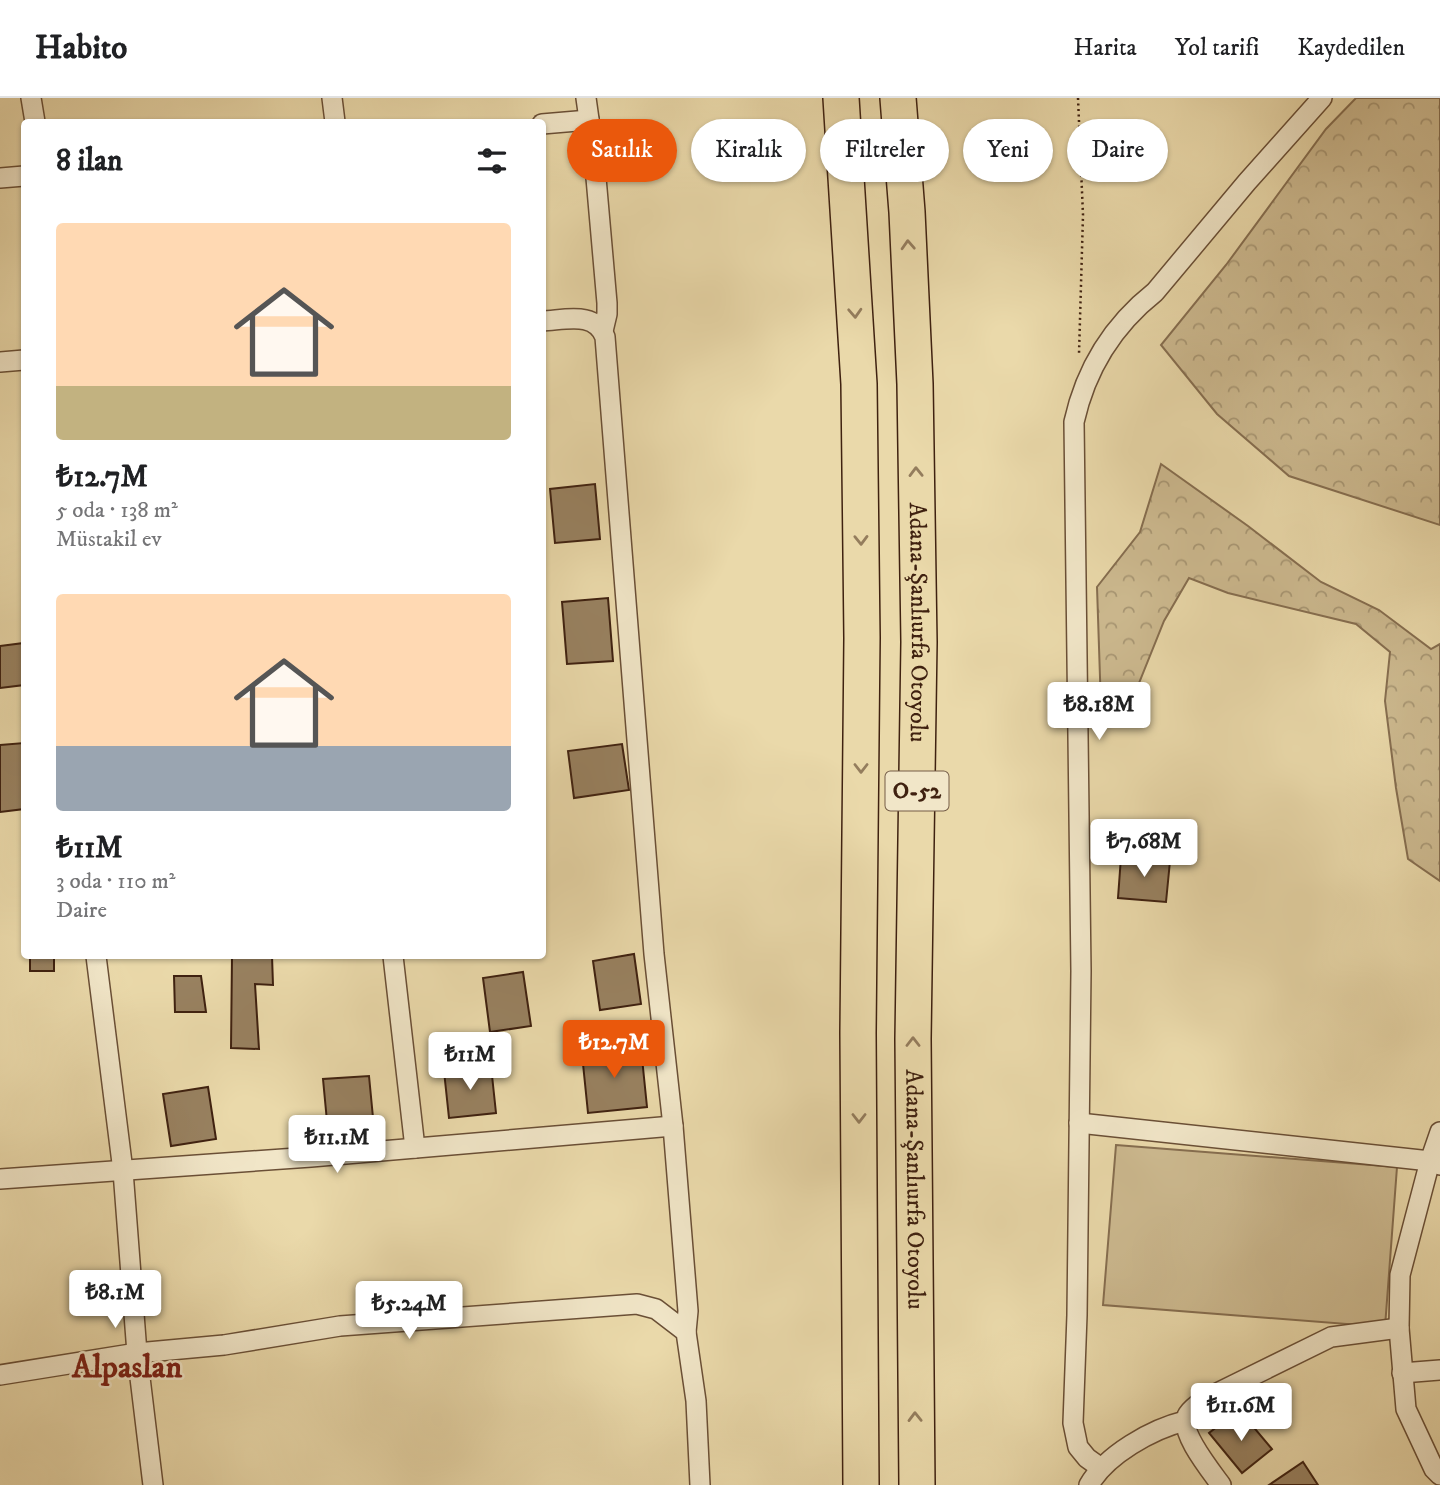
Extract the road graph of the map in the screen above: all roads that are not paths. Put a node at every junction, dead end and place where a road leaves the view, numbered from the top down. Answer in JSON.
{"nodes":[{"id":1,"x":32,"y":98,"type":"edge"},
{"id":2,"x":332,"y":98,"type":"edge"},
{"id":3,"x":586,"y":98,"type":"edge"},
{"id":4,"x":841,"y":98,"type":"edge"},
{"id":5,"x":898,"y":98,"type":"edge"},
{"id":6,"x":1322,"y":98,"type":"edge"},
{"id":7,"x":34,"y":119,"type":"edge"},
{"id":8,"x":335,"y":119,"type":"edge"},
{"id":9,"x":589,"y":119,"type":"edge"},
{"id":10,"x":567,"y":122,"type":"edge"},
{"id":11,"x":546,"y":124,"type":"edge"},
{"id":12,"x":21,"y":176,"type":"edge"},
{"id":13,"x":0,"y":178,"type":"edge"},
{"id":14,"x":595,"y":182,"type":"edge"},
{"id":15,"x":546,"y":321,"type":"edge"},
{"id":16,"x":603,"y":331,"type":"junction"},
{"id":17,"x":21,"y":360,"type":"edge"},
{"id":18,"x":0,"y":362,"type":"edge"},
{"id":19,"x":96,"y":959,"type":"edge"},
{"id":20,"x":393,"y":959,"type":"edge"},
{"id":21,"x":1079,"y":1122,"type":"junction"},
{"id":22,"x":673,"y":1126,"type":"junction"},
{"id":23,"x":1440,"y":1132,"type":"edge"},
{"id":24,"x":415,"y":1148,"type":"junction"},
{"id":25,"x":1435,"y":1163,"type":"edge"},
{"id":26,"x":123,"y":1171,"type":"junction"},
{"id":27,"x":0,"y":1179,"type":"edge"},
{"id":28,"x":1399,"y":1328,"type":"junction"},
{"id":29,"x":686,"y":1332,"type":"junction"},
{"id":30,"x":137,"y":1353,"type":"junction"},
{"id":31,"x":1440,"y":1370,"type":"edge"},
{"id":32,"x":1402,"y":1373,"type":"junction"},
{"id":33,"x":0,"y":1374,"type":"edge"},
{"id":34,"x":1185,"y":1421,"type":"junction"},
{"id":35,"x":1101,"y":1468,"type":"junction"},
{"id":36,"x":1440,"y":1475,"type":"edge"},
{"id":37,"x":153,"y":1485,"type":"edge"},
{"id":38,"x":699,"y":1485,"type":"edge"},
{"id":39,"x":861,"y":1485,"type":"edge"},
{"id":40,"x":917,"y":1485,"type":"edge"},
{"id":41,"x":1089,"y":1485,"type":"edge"},
{"id":42,"x":1221,"y":1485,"type":"edge"}],
"edges":[{"from":1,"to":7,"type":"street"},
{"from":2,"to":8,"type":"street"},
{"from":3,"to":9,"type":"street"},
{"from":4,"to":39,"type":"highway","number":"O-52","one_way":true},
{"from":40,"to":5,"type":"highway","name":"Adana-Şanlıurfa Otoyolu","number":"O-52","one_way":true},
{"from":6,"to":21,"type":"street"},
{"from":10,"to":11,"type":"street"},
{"from":12,"to":13,"type":"street"},
{"from":14,"to":16,"type":"street"},
{"from":15,"to":16,"type":"street"},
{"from":16,"to":22,"type":"street"},
{"from":17,"to":18,"type":"street"},
{"from":19,"to":26,"type":"street"},
{"from":20,"to":24,"type":"street"},
{"from":21,"to":25,"type":"street"},
{"from":21,"to":35,"type":"street"},
{"from":22,"to":24,"type":"street"},
{"from":22,"to":29,"type":"street"},
{"from":23,"to":25,"type":"street"},
{"from":24,"to":26,"type":"street"},
{"from":25,"to":28,"type":"street"},
{"from":26,"to":27,"type":"street"},
{"from":26,"to":30,"type":"street"},
{"from":28,"to":32,"type":"street"},
{"from":28,"to":34,"type":"street"},
{"from":29,"to":30,"type":"street"},
{"from":29,"to":38,"type":"street"},
{"from":30,"to":33,"type":"street"},
{"from":30,"to":37,"type":"street"},
{"from":31,"to":32,"type":"street"},
{"from":32,"to":36,"type":"street"},
{"from":34,"to":35,"type":"street"},
{"from":34,"to":42,"type":"street"},
{"from":35,"to":41,"type":"street"}]}
